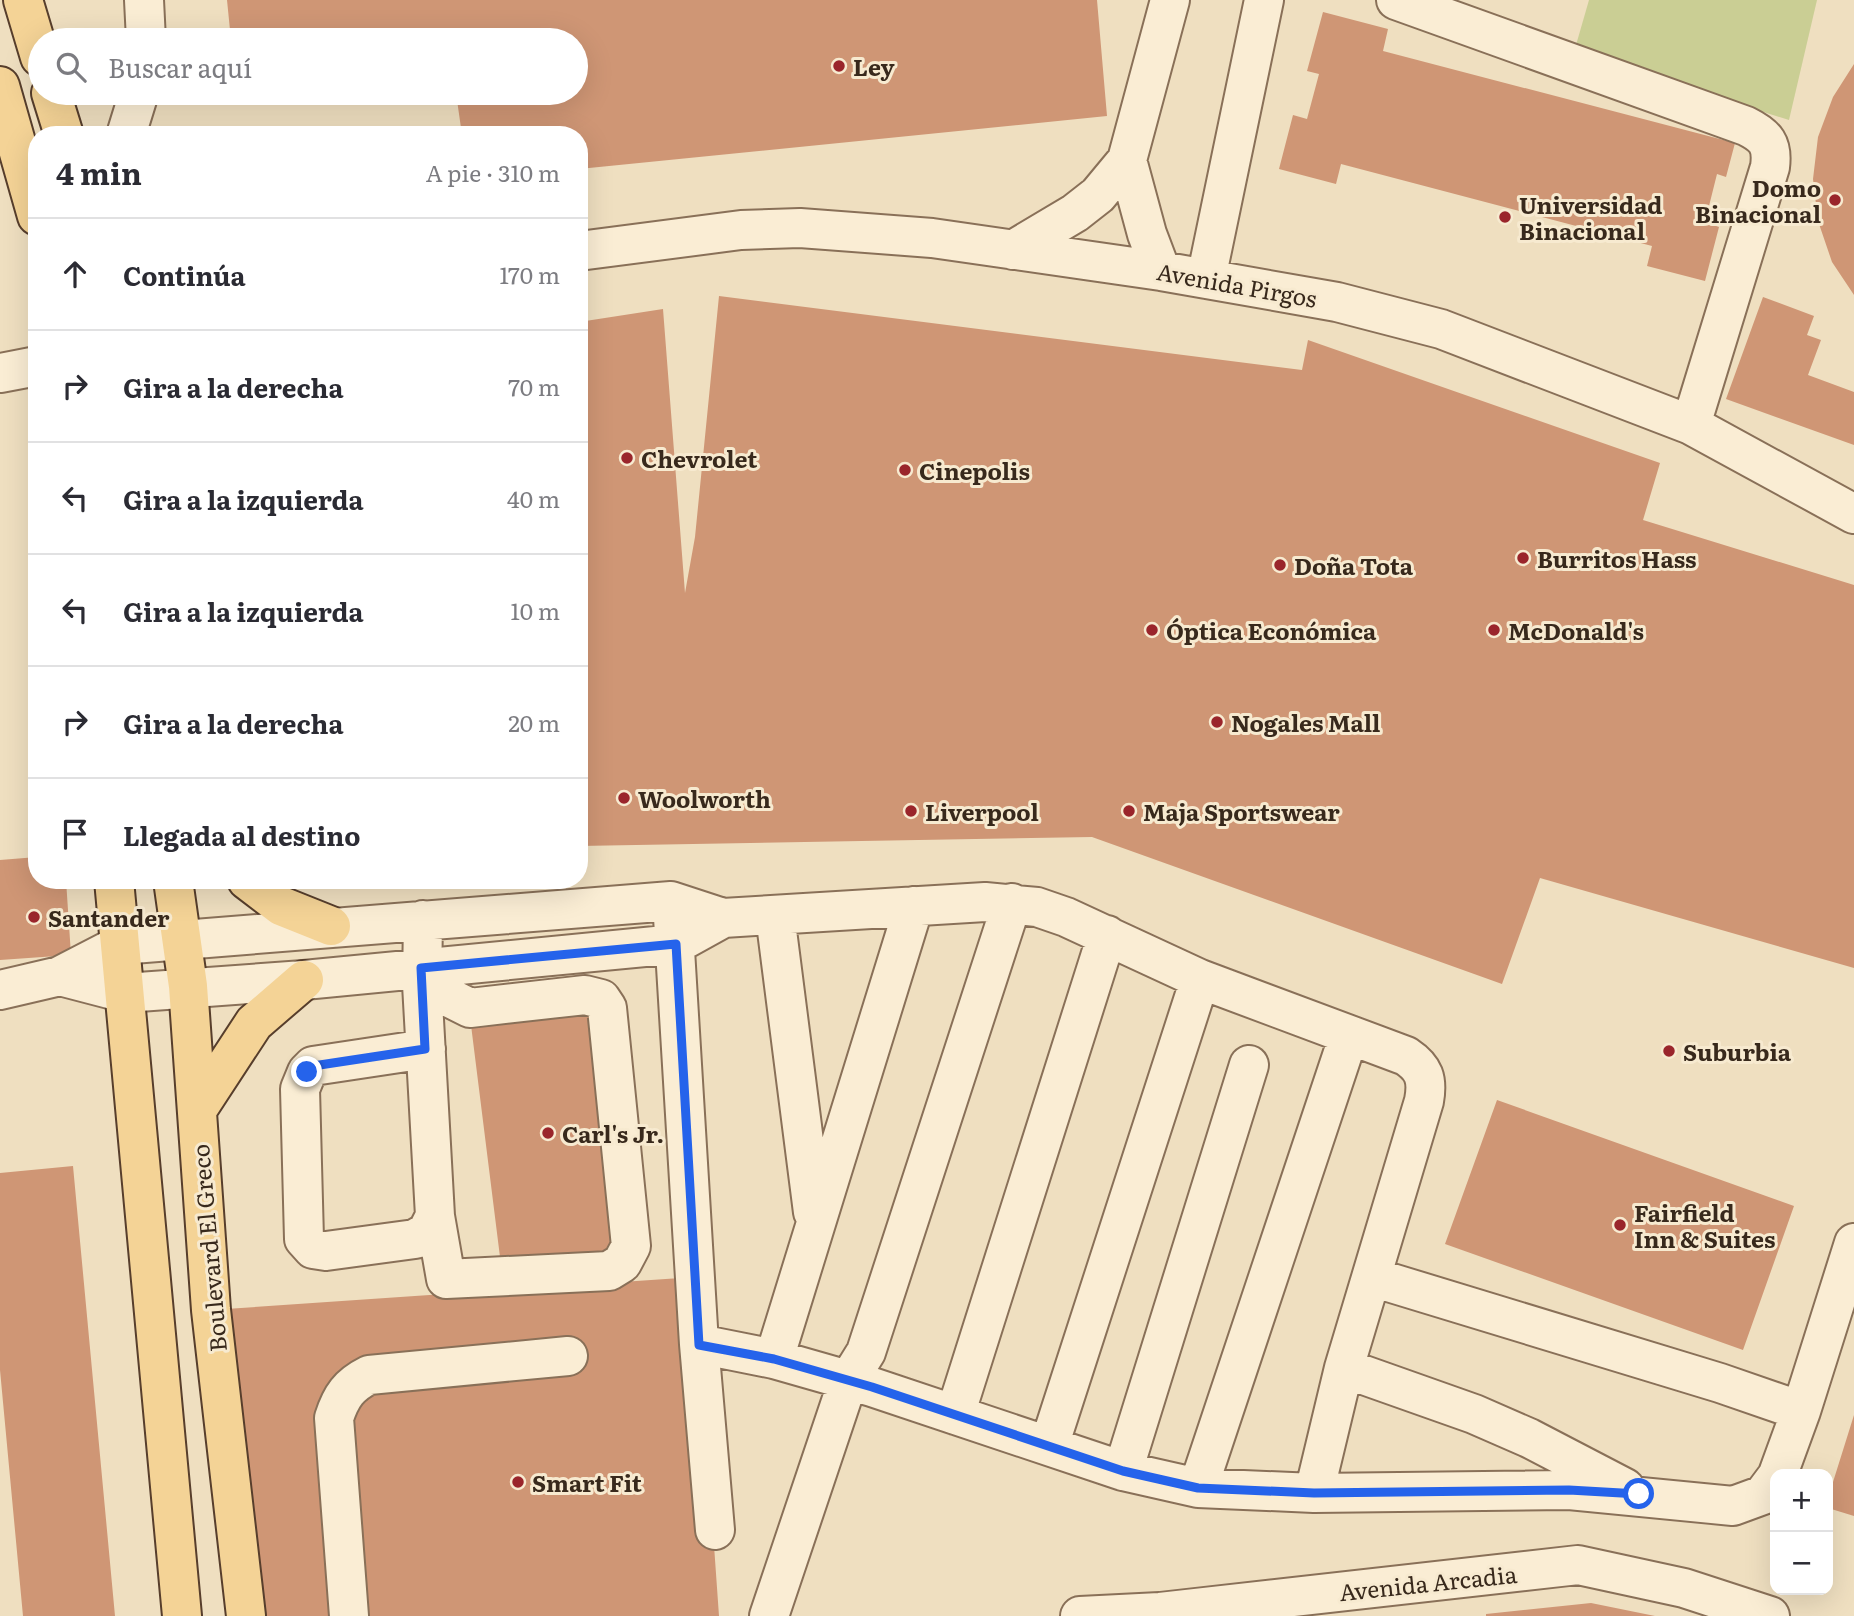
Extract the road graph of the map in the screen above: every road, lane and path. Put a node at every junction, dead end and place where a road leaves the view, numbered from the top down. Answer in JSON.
{"nodes":[{"id":1,"x":23,"y":0,"type":"edge"},
{"id":2,"x":40,"y":0,"type":"edge"},
{"id":3,"x":144,"y":0,"type":"edge"},
{"id":4,"x":1170,"y":0,"type":"edge"},
{"id":5,"x":1264,"y":0,"type":"edge"},
{"id":6,"x":1396,"y":0,"type":"edge"},
{"id":7,"x":31,"y":28,"type":"edge"},
{"id":8,"x":43,"y":28,"type":"edge"},
{"id":9,"x":145,"y":28,"type":"edge"},
{"id":10,"x":0,"y":86,"type":"edge"},
{"id":11,"x":55,"y":105,"type":"edge"},
{"id":12,"x":135,"y":105,"type":"edge"},
{"id":13,"x":6,"y":116,"type":"edge"},
{"id":14,"x":61,"y":126,"type":"edge"},
{"id":15,"x":128,"y":126,"type":"edge"},
{"id":16,"x":1127,"y":160,"type":"junction"},
{"id":17,"x":28,"y":187,"type":"edge"},
{"id":18,"x":588,"y":250,"type":"edge"},
{"id":19,"x":1013,"y":250,"type":"junction"},
{"id":20,"x":1161,"y":271,"type":"junction"},
{"id":21,"x":1206,"y":279,"type":"junction"},
{"id":22,"x":28,"y":368,"type":"edge"},
{"id":23,"x":0,"y":373,"type":"edge"},
{"id":24,"x":1691,"y":425,"type":"junction"},
{"id":25,"x":1854,"y":514,"type":"edge"},
{"id":26,"x":115,"y":889,"type":"edge"},
{"id":27,"x":174,"y":889,"type":"edge"},
{"id":28,"x":259,"y":889,"type":"edge"},
{"id":29,"x":671,"y":901,"type":"junction"},
{"id":30,"x":1012,"y":903,"type":"junction"},
{"id":31,"x":914,"y":906,"type":"junction"},
{"id":32,"x":775,"y":915,"type":"junction"},
{"id":33,"x":723,"y":918,"type":"junction"},
{"id":34,"x":423,"y":920,"type":"junction"},
{"id":35,"x":331,"y":926,"type":"junction"},
{"id":36,"x":1107,"y":935,"type":"junction"},
{"id":37,"x":182,"y":942,"type":"junction"},
{"id":38,"x":676,"y":944,"type":"junction"},
{"id":39,"x":120,"y":945,"type":"junction"},
{"id":40,"x":60,"y":976,"type":"junction"},
{"id":41,"x":421,"y":976,"type":"junction"},
{"id":42,"x":1200,"y":979,"type":"junction"},
{"id":43,"x":304,"y":980,"type":"junction"},
{"id":44,"x":188,"y":986,"type":"junction"},
{"id":45,"x":0,"y":990,"type":"edge"},
{"id":46,"x":125,"y":993,"type":"junction"},
{"id":47,"x":1349,"y":1035,"type":"junction"},
{"id":48,"x":425,"y":1049,"type":"junction"},
{"id":49,"x":1249,"y":1065,"type":"dead end"},
{"id":50,"x":197,"y":1110,"type":"junction"},
{"id":51,"x":435,"y":1216,"type":"junction"},
{"id":52,"x":815,"y":1224,"type":"junction"},
{"id":53,"x":1854,"y":1243,"type":"edge"},
{"id":54,"x":1372,"y":1277,"type":"junction"},
{"id":55,"x":699,"y":1345,"type":"junction"},
{"id":56,"x":568,"y":1356,"type":"dead end"},
{"id":57,"x":774,"y":1359,"type":"junction"},
{"id":58,"x":1344,"y":1368,"type":"junction"},
{"id":59,"x":862,"y":1373,"type":"junction"},
{"id":60,"x":1801,"y":1411,"type":"junction"},
{"id":61,"x":956,"y":1415,"type":"junction"},
{"id":62,"x":1049,"y":1446,"type":"junction"},
{"id":63,"x":1780,"y":1469,"type":"edge"},
{"id":64,"x":1123,"y":1471,"type":"junction"},
{"id":65,"x":1770,"y":1486,"type":"edge"},
{"id":66,"x":1198,"y":1488,"type":"junction"},
{"id":67,"x":1314,"y":1493,"type":"junction"},
{"id":68,"x":1639,"y":1494,"type":"junction"},
{"id":69,"x":715,"y":1530,"type":"dead end"},
{"id":70,"x":182,"y":1616,"type":"edge"},
{"id":71,"x":246,"y":1616,"type":"edge"},
{"id":72,"x":349,"y":1616,"type":"edge"},
{"id":73,"x":769,"y":1616,"type":"edge"},
{"id":74,"x":792,"y":1616,"type":"edge"},
{"id":75,"x":1080,"y":1616,"type":"edge"},
{"id":76,"x":1770,"y":1616,"type":"edge"}],
"edges":[{"from":1,"to":7,"type":"main road"},
{"from":2,"to":8,"type":"street"},
{"from":3,"to":9,"type":"street"},
{"from":4,"to":16,"type":"street"},
{"from":5,"to":21,"type":"street"},
{"from":6,"to":24,"type":"street"},
{"from":10,"to":13,"type":"main road"},
{"from":11,"to":14,"type":"main road"},
{"from":12,"to":15,"type":"street"},
{"from":13,"to":17,"type":"main road"},
{"from":16,"to":19,"type":"street"},
{"from":16,"to":20,"type":"street"},
{"from":18,"to":19,"type":"street","name":"Avenida Pirgos"},
{"from":19,"to":20,"type":"street","name":"Avenida Pirgos"},
{"from":20,"to":21,"type":"street","name":"Avenida Pirgos"},
{"from":21,"to":24,"type":"street","name":"Avenida Pirgos"},
{"from":22,"to":23,"type":"street"},
{"from":24,"to":25,"type":"street","name":"Avenida Pirgos"},
{"from":26,"to":39,"type":"main road"},
{"from":27,"to":37,"type":"main road","name":"Boulevard El Greco"},
{"from":28,"to":35,"type":"main road"},
{"from":29,"to":33,"type":"street"},
{"from":29,"to":34,"type":"street"},
{"from":29,"to":38,"type":"street"},
{"from":30,"to":31,"type":"street"},
{"from":30,"to":36,"type":"street"},
{"from":30,"to":59,"type":"street"},
{"from":31,"to":32,"type":"street"},
{"from":31,"to":52,"type":"street"},
{"from":32,"to":33,"type":"street"},
{"from":32,"to":52,"type":"street"},
{"from":33,"to":38,"type":"street"},
{"from":34,"to":35,"type":"street"},
{"from":34,"to":41,"type":"street"},
{"from":35,"to":37,"type":"street"},
{"from":36,"to":42,"type":"street"},
{"from":36,"to":61,"type":"street"},
{"from":37,"to":39,"type":"street"},
{"from":37,"to":44,"type":"main road","name":"Boulevard El Greco"},
{"from":38,"to":41,"type":"street"},
{"from":38,"to":55,"type":"street"},
{"from":39,"to":40,"type":"street"},
{"from":39,"to":46,"type":"main road"},
{"from":40,"to":45,"type":"street"},
{"from":40,"to":46,"type":"street"},
{"from":41,"to":43,"type":"street"},
{"from":41,"to":48,"type":"street"},
{"from":41,"to":51,"type":"street"},
{"from":42,"to":47,"type":"street"},
{"from":42,"to":62,"type":"street"},
{"from":43,"to":44,"type":"street"},
{"from":43,"to":50,"type":"main road"},
{"from":44,"to":46,"type":"street"},
{"from":44,"to":50,"type":"main road","name":"Boulevard El Greco"},
{"from":46,"to":70,"type":"main road"},
{"from":47,"to":54,"type":"street"},
{"from":47,"to":66,"type":"street"},
{"from":48,"to":51,"type":"street"},
{"from":48,"to":51,"type":"street"},
{"from":49,"to":64,"type":"street"},
{"from":50,"to":71,"type":"main road","name":"Boulevard El Greco"},
{"from":52,"to":57,"type":"street"},
{"from":53,"to":60,"type":"street"},
{"from":54,"to":58,"type":"street"},
{"from":54,"to":60,"type":"street"},
{"from":55,"to":57,"type":"street"},
{"from":55,"to":69,"type":"street"},
{"from":56,"to":72,"type":"street"},
{"from":57,"to":59,"type":"street"},
{"from":58,"to":67,"type":"street"},
{"from":58,"to":68,"type":"street"},
{"from":59,"to":61,"type":"street"},
{"from":59,"to":73,"type":"street"},
{"from":59,"to":74,"type":"street"},
{"from":60,"to":63,"type":"street"},
{"from":61,"to":62,"type":"street"},
{"from":62,"to":64,"type":"street"},
{"from":64,"to":66,"type":"street"},
{"from":65,"to":68,"type":"street"},
{"from":66,"to":67,"type":"street"},
{"from":67,"to":68,"type":"street"},
{"from":75,"to":76,"type":"street","name":"Avenida Arcadia"}]}
